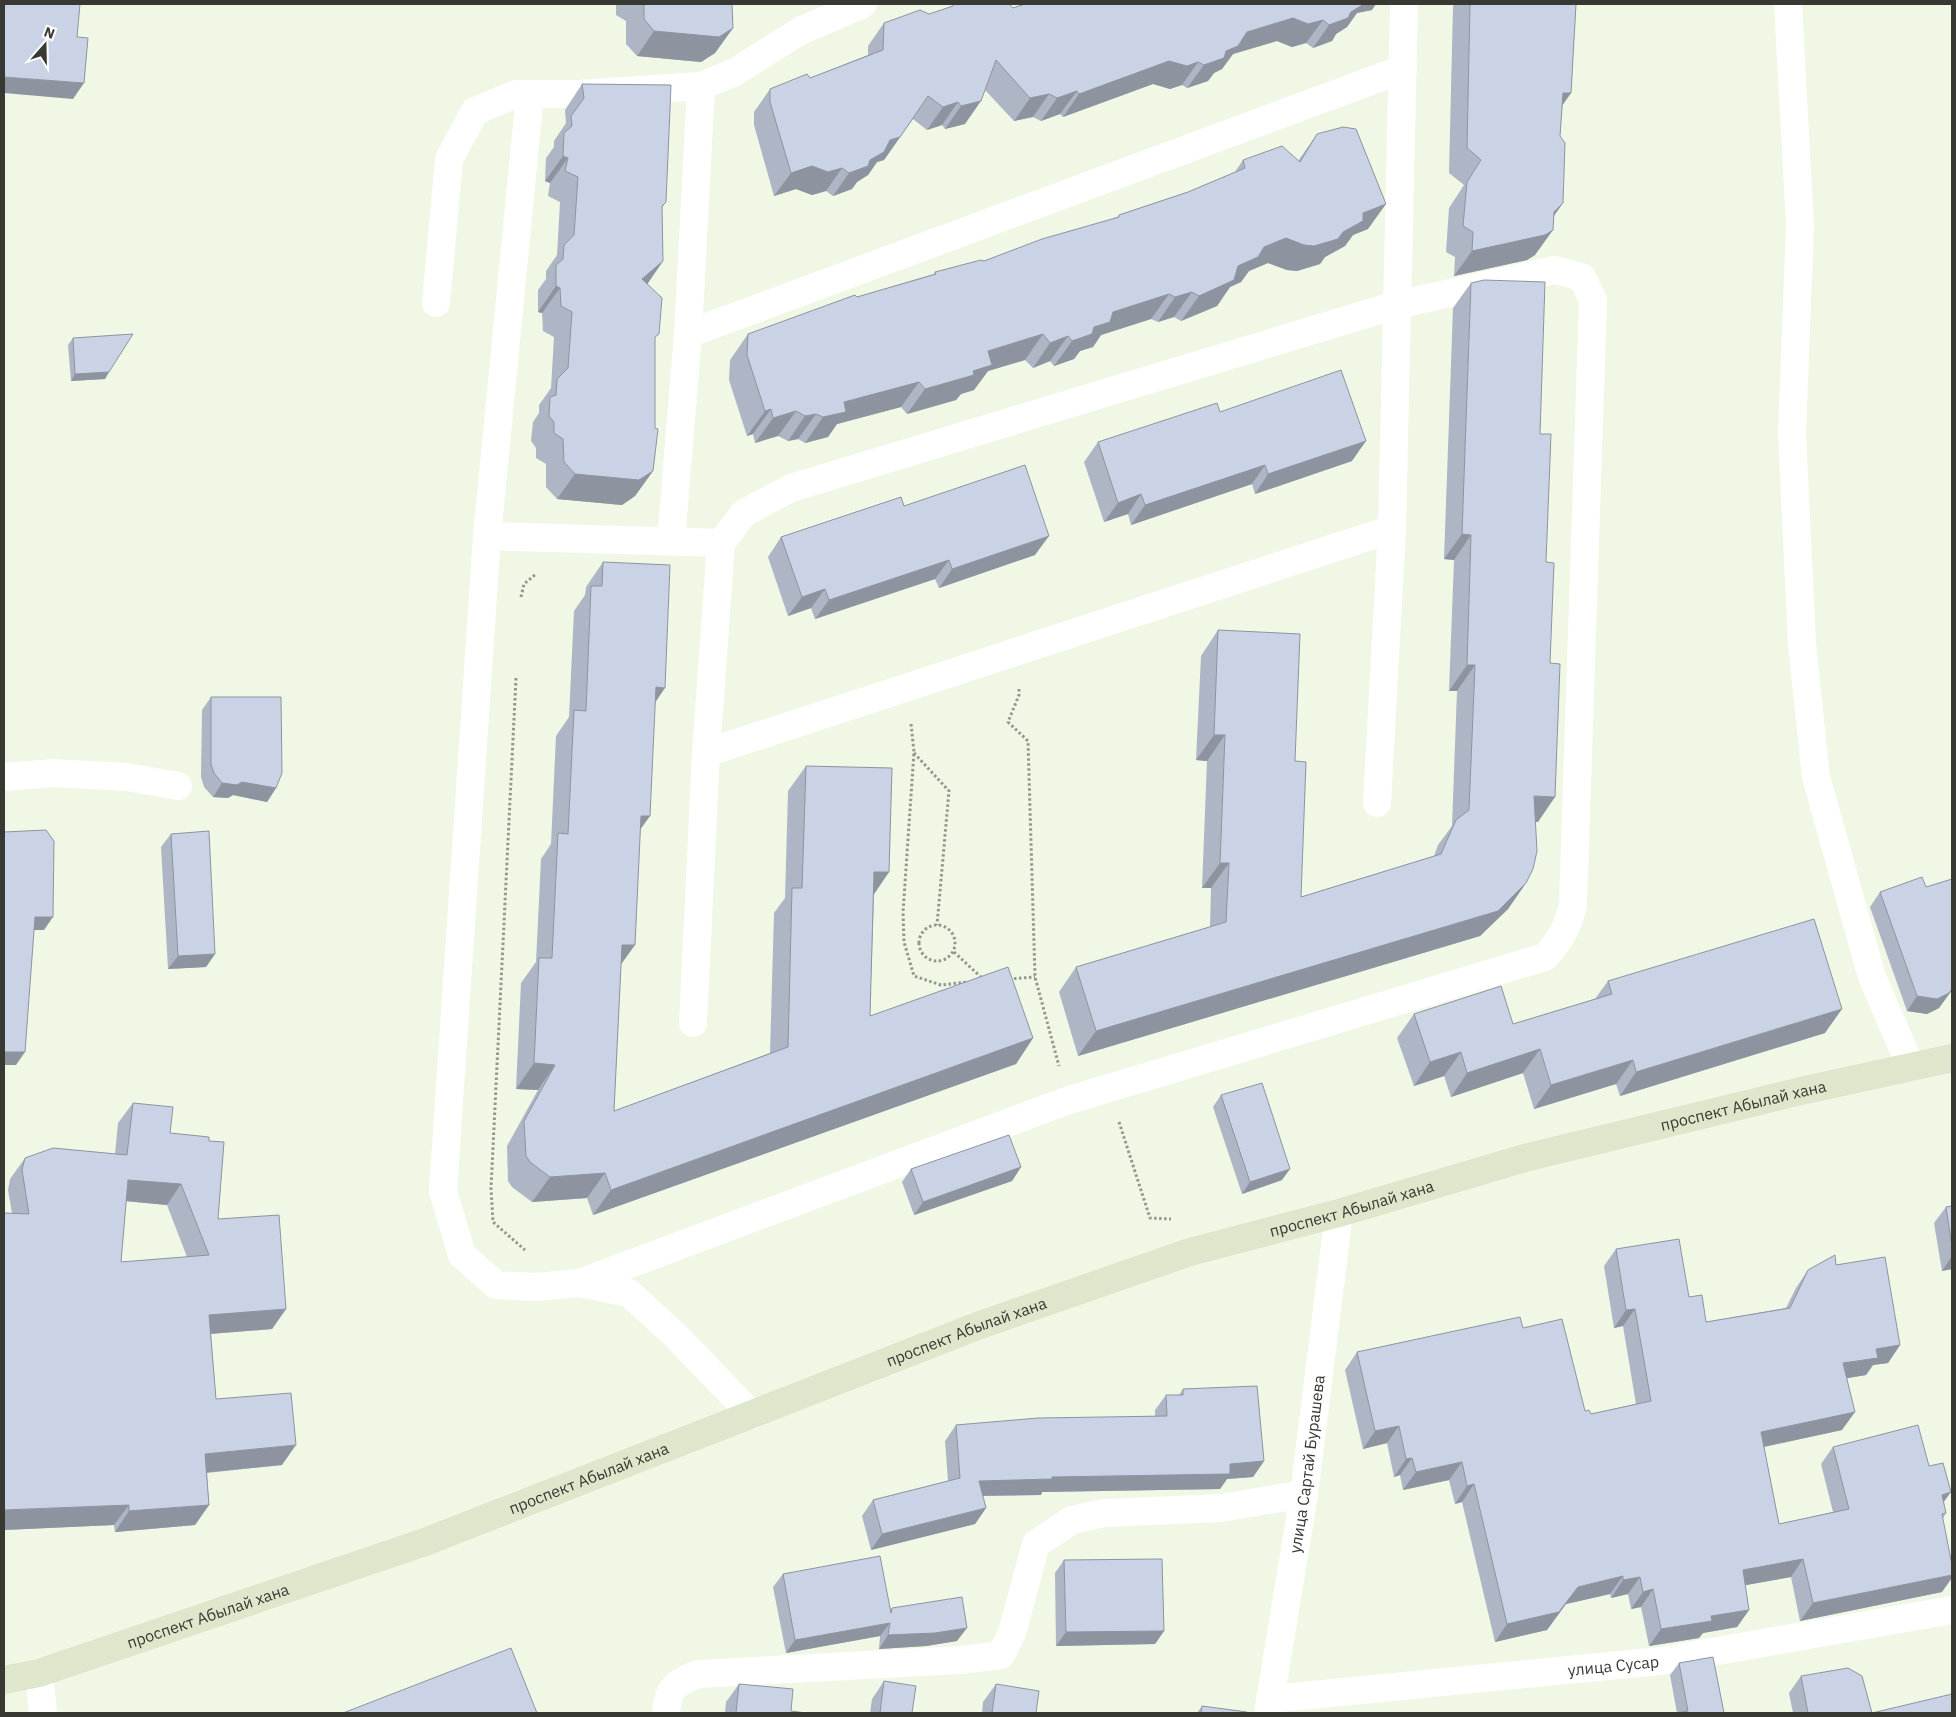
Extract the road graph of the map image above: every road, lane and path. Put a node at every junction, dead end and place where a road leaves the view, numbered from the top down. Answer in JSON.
{"nodes":[{"id":1,"x":863,"y":4,"type":"edge"},
{"id":2,"x":1404,"y":4,"type":"edge"},
{"id":3,"x":1788,"y":4,"type":"edge"},
{"id":4,"x":1403,"y":69,"type":"junction"},
{"id":5,"x":701,"y":86,"type":"junction"},
{"id":6,"x":530,"y":94,"type":"junction"},
{"id":7,"x":436,"y":303,"type":"dead end"},
{"id":8,"x":1396,"y":305,"type":"junction"},
{"id":9,"x":688,"y":334,"type":"junction"},
{"id":10,"x":1392,"y":529,"type":"junction"},
{"id":11,"x":487,"y":536,"type":"junction"},
{"id":12,"x":671,"y":541,"type":"junction"},
{"id":13,"x":721,"y":543,"type":"junction"},
{"id":14,"x":540,"y":570,"type":"dead end"},
{"id":15,"x":520,"y":602,"type":"dead end"},
{"id":16,"x":1023,"y":649,"type":"junction"},
{"id":17,"x":516,"y":671,"type":"dead end"},
{"id":18,"x":909,"y":686,"type":"junction"},
{"id":19,"x":914,"y":752,"type":"junction"},
{"id":20,"x":706,"y":753,"type":"junction"},
{"id":21,"x":4,"y":777,"type":"edge"},
{"id":22,"x":178,"y":786,"type":"dead end"},
{"id":23,"x":1378,"y":803,"type":"dead end"},
{"id":24,"x":937,"y":925,"type":"junction"},
{"id":25,"x":954,"y":952,"type":"junction"},
{"id":26,"x":1035,"y":977,"type":"junction"},
{"id":27,"x":1007,"y":979,"type":"edge"},
{"id":28,"x":991,"y":980,"type":"edge"},
{"id":29,"x":984,"y":981,"type":"junction"},
{"id":30,"x":693,"y":1023,"type":"dead end"},
{"id":31,"x":1952,"y":1058,"type":"edge"},
{"id":32,"x":1911,"y":1067,"type":"junction"},
{"id":33,"x":1069,"y":1100,"type":"junction"},
{"id":34,"x":1340,"y":1213,"type":"junction"},
{"id":35,"x":533,"y":1252,"type":"dead end"},
{"id":36,"x":1190,"y":1252,"type":"junction"},
{"id":37,"x":579,"y":1282,"type":"junction"},
{"id":38,"x":752,"y":1415,"type":"junction"},
{"id":39,"x":1304,"y":1494,"type":"junction"},
{"id":40,"x":1952,"y":1610,"type":"edge"},
{"id":41,"x":39,"y":1673,"type":"junction"},
{"id":42,"x":4,"y":1680,"type":"edge"},
{"id":43,"x":1269,"y":1706,"type":"edge"},
{"id":44,"x":44,"y":1713,"type":"edge"},
{"id":45,"x":666,"y":1713,"type":"edge"}],
"edges":[{"from":1,"to":5,"type":"street"},
{"from":2,"to":4,"type":"street"},
{"from":3,"to":32,"type":"street"},
{"from":4,"to":8,"type":"street"},
{"from":4,"to":9,"type":"street"},
{"from":5,"to":6,"type":"street"},
{"from":5,"to":9,"type":"street"},
{"from":6,"to":7,"type":"street"},
{"from":6,"to":11,"type":"street"},
{"from":8,"to":10,"type":"street"},
{"from":8,"to":13,"type":"street"},
{"from":8,"to":33,"type":"street"},
{"from":9,"to":12,"type":"street"},
{"from":10,"to":16,"type":"street"},
{"from":10,"to":23,"type":"street"},
{"from":11,"to":12,"type":"street"},
{"from":11,"to":37,"type":"street"},
{"from":12,"to":13,"type":"street"},
{"from":13,"to":20,"type":"street"},
{"from":14,"to":15,"type":"path"},
{"from":16,"to":18,"type":"street"},
{"from":16,"to":26,"type":"path"},
{"from":17,"to":35,"type":"path"},
{"from":18,"to":19,"type":"path"},
{"from":18,"to":20,"type":"street"},
{"from":19,"to":24,"type":"path"},
{"from":19,"to":29,"type":"path"},
{"from":20,"to":30,"type":"street"},
{"from":21,"to":22,"type":"street"},
{"from":24,"to":25,"type":"path"},
{"from":24,"to":25,"type":"path"},
{"from":25,"to":29,"type":"path"},
{"from":26,"to":27,"type":"path"},
{"from":26,"to":33,"type":"path"},
{"from":28,"to":29,"type":"path"},
{"from":31,"to":32,"type":"main road","name":"проспект Абылай хана"},
{"from":32,"to":34,"type":"main road","name":"проспект Абылай хана"},
{"from":33,"to":36,"type":"path"},
{"from":33,"to":37,"type":"street"},
{"from":34,"to":36,"type":"main road","name":"проспект Абылай хана"},
{"from":34,"to":39,"type":"street","name":"улица Сартай Бурашева"},
{"from":36,"to":38,"type":"main road","name":"проспект Абылай хана"},
{"from":37,"to":38,"type":"street"},
{"from":38,"to":41,"type":"main road","name":"проспект Абылай хана"},
{"from":39,"to":43,"type":"street","name":"улица Сартай Бурашева"},
{"from":39,"to":45,"type":"street"},
{"from":40,"to":43,"type":"street","name":"улица Сусар"},
{"from":41,"to":42,"type":"main road","name":"проспект Абылай хана"},
{"from":41,"to":44,"type":"street"}]}
